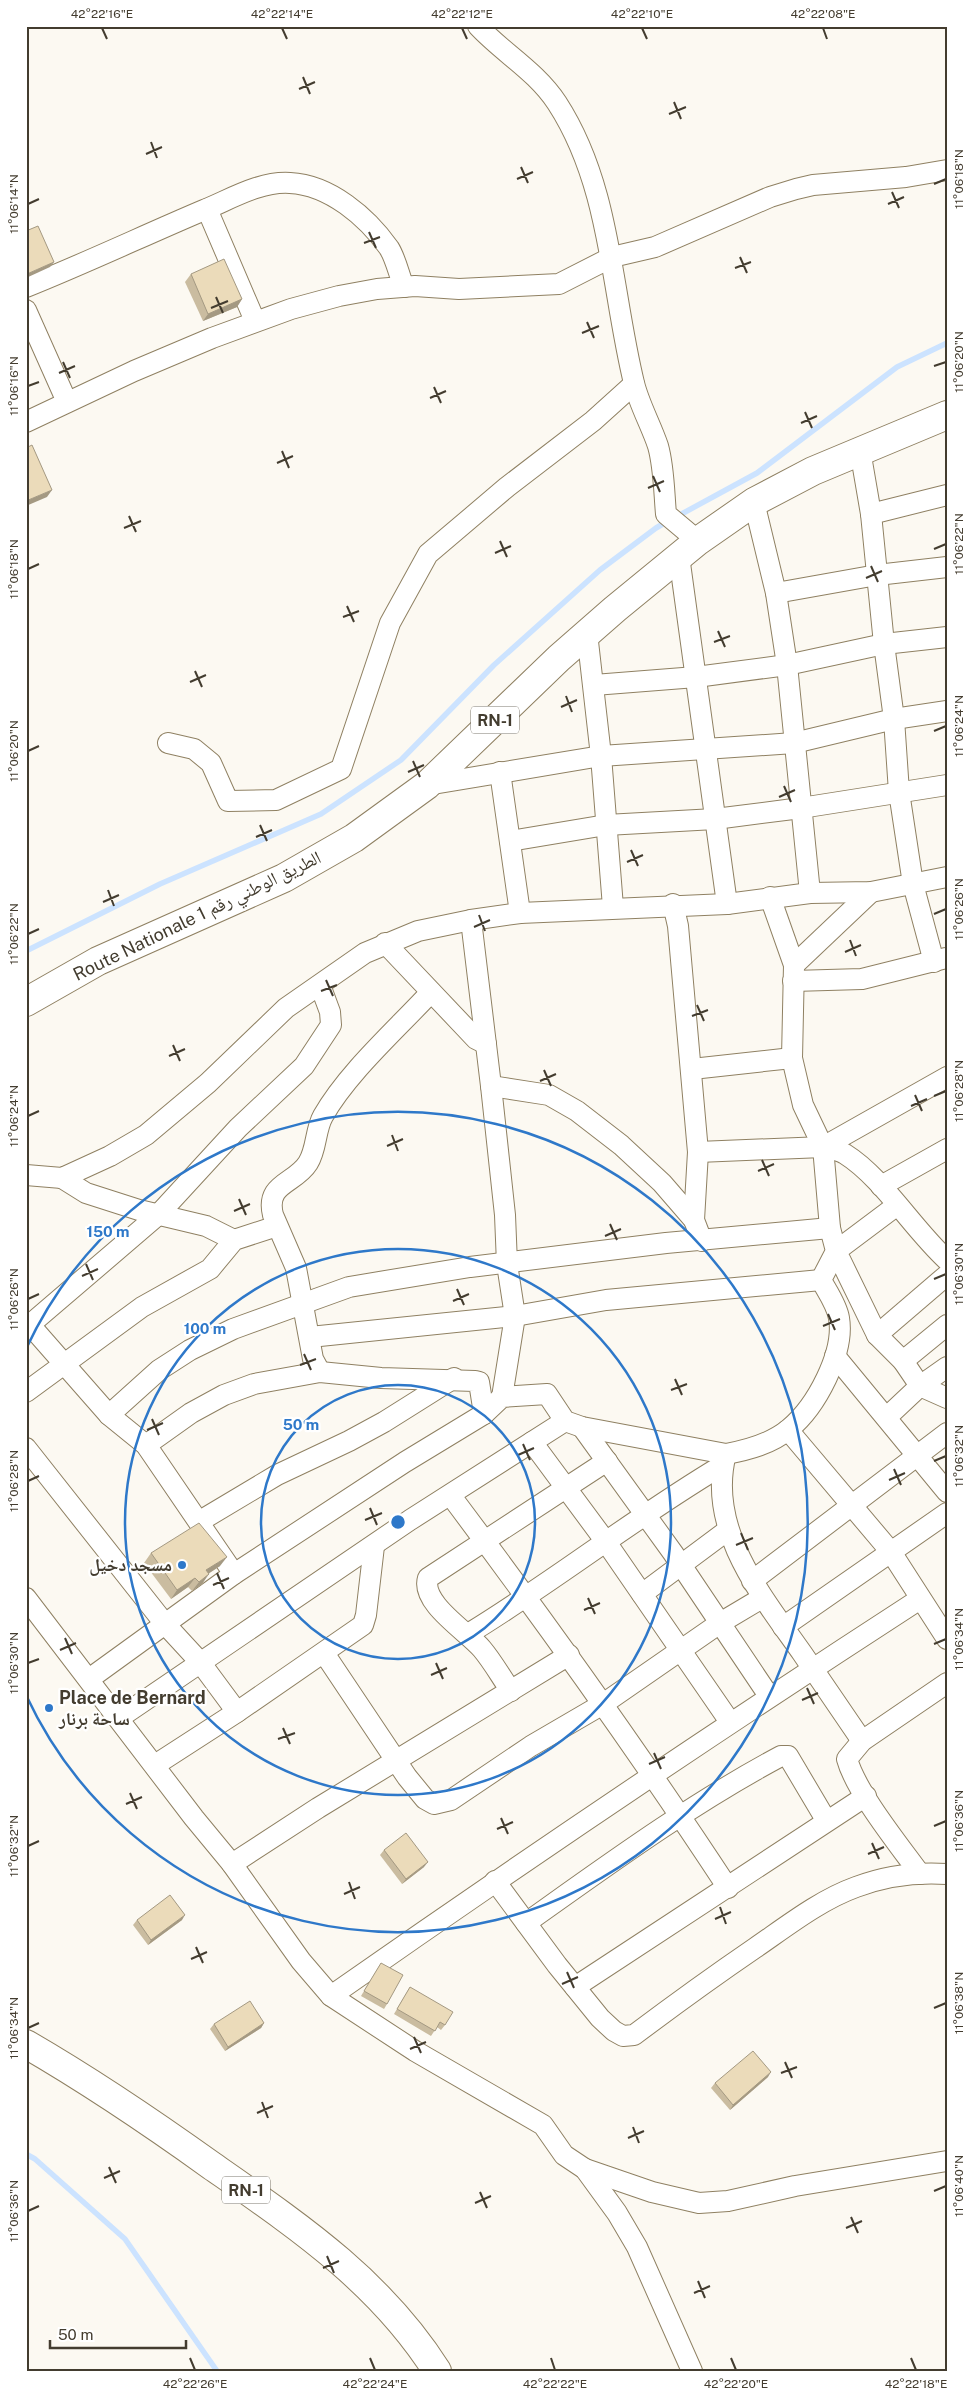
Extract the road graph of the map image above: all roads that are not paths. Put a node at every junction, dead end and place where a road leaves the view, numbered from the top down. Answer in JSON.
{"nodes":[{"id":1,"x":478,"y":26,"type":"edge"},
{"id":2,"x":947,"y":170,"type":"edge"},
{"id":3,"x":207,"y":209,"type":"junction"},
{"id":4,"x":612,"y":257,"type":"junction"},
{"id":5,"x":26,"y":287,"type":"edge"},
{"id":6,"x":404,"y":287,"type":"junction"},
{"id":7,"x":26,"y":310,"type":"edge"},
{"id":8,"x":255,"y":321,"type":"junction"},
{"id":9,"x":634,"y":384,"type":"junction"},
{"id":10,"x":67,"y":402,"type":"junction"},
{"id":11,"x":947,"y":415,"type":"edge"},
{"id":12,"x":26,"y":422,"type":"edge"},
{"id":13,"x":860,"y":450,"type":"junction"},
{"id":14,"x":947,"y":495,"type":"edge"},
{"id":15,"x":754,"y":502,"type":"junction"},
{"id":16,"x":871,"y":514,"type":"junction"},
{"id":17,"x":688,"y":548,"type":"junction"},
{"id":18,"x":947,"y":567,"type":"edge"},
{"id":19,"x":877,"y":574,"type":"junction"},
{"id":20,"x":776,"y":593,"type":"junction"},
{"id":21,"x":587,"y":633,"type":"junction"},
{"id":22,"x":947,"y":637,"type":"edge"},
{"id":23,"x":884,"y":644,"type":"junction"},
{"id":24,"x":787,"y":665,"type":"junction"},
{"id":25,"x":696,"y":676,"type":"junction"},
{"id":26,"x":594,"y":685,"type":"junction"},
{"id":27,"x":947,"y":711,"type":"edge"},
{"id":28,"x":894,"y":719,"type":"junction"},
{"id":29,"x":168,"y":743,"type":"dead end"},
{"id":30,"x":794,"y":743,"type":"junction"},
{"id":31,"x":705,"y":748,"type":"junction"},
{"id":32,"x":601,"y":756,"type":"junction"},
{"id":33,"x":500,"y":772,"type":"junction"},
{"id":34,"x":427,"y":785,"type":"junction"},
{"id":35,"x":947,"y":785,"type":"edge"},
{"id":36,"x":899,"y":792,"type":"junction"},
{"id":37,"x":801,"y":808,"type":"junction"},
{"id":38,"x":715,"y":818,"type":"junction"},
{"id":39,"x":606,"y":825,"type":"junction"},
{"id":40,"x":510,"y":841,"type":"junction"},
{"id":41,"x":947,"y":877,"type":"edge"},
{"id":42,"x":913,"y":884,"type":"junction"},
{"id":43,"x":870,"y":892,"type":"junction"},
{"id":44,"x":810,"y":894,"type":"junction"},
{"id":45,"x":770,"y":898,"type":"junction"},
{"id":46,"x":673,"y":904,"type":"junction"},
{"id":47,"x":727,"y":904,"type":"junction"},
{"id":48,"x":613,"y":907,"type":"junction"},
{"id":49,"x":520,"y":913,"type":"junction"},
{"id":50,"x":471,"y":920,"type":"junction"},
{"id":51,"x":386,"y":943,"type":"junction"},
{"id":52,"x":940,"y":960,"type":"edge"},
{"id":53,"x":793,"y":973,"type":"junction"},
{"id":54,"x":320,"y":985,"type":"junction"},
{"id":55,"x":431,"y":992,"type":"junction"},
{"id":56,"x":26,"y":1002,"type":"edge"},
{"id":57,"x":486,"y":1044,"type":"junction"},
{"id":58,"x":792,"y":1058,"type":"junction"},
{"id":59,"x":692,"y":1069,"type":"junction"},
{"id":60,"x":947,"y":1077,"type":"edge"},
{"id":61,"x":491,"y":1086,"type":"junction"},
{"id":62,"x":823,"y":1148,"type":"junction"},
{"id":63,"x":947,"y":1149,"type":"edge"},
{"id":64,"x":698,"y":1152,"type":"junction"},
{"id":65,"x":26,"y":1175,"type":"edge"},
{"id":66,"x":62,"y":1178,"type":"junction"},
{"id":67,"x":881,"y":1186,"type":"junction"},
{"id":68,"x":896,"y":1206,"type":"junction"},
{"id":69,"x":158,"y":1215,"type":"junction"},
{"id":70,"x":694,"y":1220,"type":"junction"},
{"id":71,"x":276,"y":1226,"type":"junction"},
{"id":72,"x":830,"y":1228,"type":"junction"},
{"id":73,"x":234,"y":1240,"type":"junction"},
{"id":74,"x":702,"y":1241,"type":"junction"},
{"id":75,"x":836,"y":1251,"type":"junction"},
{"id":76,"x":947,"y":1260,"type":"edge"},
{"id":77,"x":507,"y":1264,"type":"junction"},
{"id":78,"x":947,"y":1275,"type":"edge"},
{"id":79,"x":822,"y":1280,"type":"junction"},
{"id":80,"x":304,"y":1303,"type":"junction"},
{"id":81,"x":515,"y":1316,"type":"junction"},
{"id":82,"x":947,"y":1325,"type":"edge"},
{"id":83,"x":28,"y":1326,"type":"edge"},
{"id":84,"x":877,"y":1335,"type":"junction"},
{"id":85,"x":310,"y":1337,"type":"junction"},
{"id":86,"x":835,"y":1356,"type":"junction"},
{"id":87,"x":903,"y":1362,"type":"junction"},
{"id":88,"x":64,"y":1364,"type":"junction"},
{"id":89,"x":947,"y":1367,"type":"edge"},
{"id":90,"x":320,"y":1372,"type":"junction"},
{"id":91,"x":454,"y":1378,"type":"junction"},
{"id":92,"x":920,"y":1386,"type":"junction"},
{"id":93,"x":26,"y":1392,"type":"edge"},
{"id":94,"x":502,"y":1397,"type":"junction"},
{"id":95,"x":947,"y":1398,"type":"edge"},
{"id":96,"x":484,"y":1414,"type":"junction"},
{"id":97,"x":109,"y":1415,"type":"junction"},
{"id":98,"x":887,"y":1418,"type":"junction"},
{"id":99,"x":573,"y":1424,"type":"junction"},
{"id":100,"x":788,"y":1430,"type":"junction"},
{"id":101,"x":947,"y":1433,"type":"edge"},
{"id":102,"x":532,"y":1442,"type":"junction"},
{"id":103,"x":146,"y":1445,"type":"junction"},
{"id":104,"x":26,"y":1448,"type":"edge"},
{"id":105,"x":917,"y":1454,"type":"junction"},
{"id":106,"x":725,"y":1459,"type":"junction"},
{"id":107,"x":607,"y":1460,"type":"junction"},
{"id":108,"x":567,"y":1489,"type":"junction"},
{"id":109,"x":947,"y":1492,"type":"edge"},
{"id":110,"x":451,"y":1496,"type":"junction"},
{"id":111,"x":852,"y":1505,"type":"junction"},
{"id":112,"x":947,"y":1513,"type":"edge"},
{"id":113,"x":644,"y":1514,"type":"junction"},
{"id":114,"x":200,"y":1521,"type":"junction"},
{"id":115,"x":728,"y":1530,"type":"junction"},
{"id":116,"x":486,"y":1542,"type":"junction"},
{"id":117,"x":606,"y":1542,"type":"junction"},
{"id":118,"x":374,"y":1546,"type":"junction"},
{"id":119,"x":891,"y":1552,"type":"junction"},
{"id":120,"x":681,"y":1565,"type":"junction"},
{"id":121,"x":234,"y":1574,"type":"junction"},
{"id":122,"x":758,"y":1589,"type":"junction"},
{"id":123,"x":642,"y":1594,"type":"junction"},
{"id":124,"x":26,"y":1598,"type":"edge"},
{"id":125,"x":527,"y":1598,"type":"junction"},
{"id":126,"x":920,"y":1599,"type":"junction"},
{"id":127,"x":720,"y":1623,"type":"junction"},
{"id":128,"x":166,"y":1624,"type":"junction"},
{"id":129,"x":783,"y":1627,"type":"junction"},
{"id":130,"x":468,"y":1634,"type":"junction"},
{"id":131,"x":947,"y":1639,"type":"edge"},
{"id":132,"x":681,"y":1650,"type":"junction"},
{"id":133,"x":324,"y":1653,"type":"junction"},
{"id":134,"x":569,"y":1655,"type":"junction"},
{"id":135,"x":200,"y":1662,"type":"junction"},
{"id":136,"x":812,"y":1668,"type":"junction"},
{"id":137,"x":89,"y":1679,"type":"junction"},
{"id":138,"x":947,"y":1683,"type":"edge"},
{"id":139,"x":511,"y":1691,"type":"junction"},
{"id":140,"x":770,"y":1696,"type":"junction"},
{"id":141,"x":603,"y":1704,"type":"junction"},
{"id":142,"x":236,"y":1712,"type":"junction"},
{"id":143,"x":118,"y":1718,"type":"junction"},
{"id":144,"x":730,"y":1722,"type":"junction"},
{"id":145,"x":862,"y":1741,"type":"junction"},
{"id":146,"x":397,"y":1761,"type":"junction"},
{"id":147,"x":155,"y":1765,"type":"junction"},
{"id":148,"x":652,"y":1774,"type":"junction"},
{"id":149,"x":866,"y":1796,"type":"junction"},
{"id":150,"x":680,"y":1816,"type":"junction"},
{"id":151,"x":826,"y":1820,"type":"junction"},
{"id":152,"x":232,"y":1864,"type":"junction"},
{"id":153,"x":920,"y":1874,"type":"junction"},
{"id":154,"x":947,"y":1874,"type":"edge"},
{"id":155,"x":495,"y":1881,"type":"junction"},
{"id":156,"x":728,"y":1888,"type":"junction"},
{"id":157,"x":526,"y":1923,"type":"junction"},
{"id":158,"x":575,"y":1988,"type":"junction"},
{"id":159,"x":330,"y":1996,"type":"junction"},
{"id":160,"x":26,"y":2044,"type":"edge"},
{"id":161,"x":947,"y":2161,"type":"edge"},
{"id":162,"x":585,"y":2169,"type":"junction"},
{"id":163,"x":436,"y":2371,"type":"edge"},
{"id":164,"x":692,"y":2371,"type":"edge"}],
"edges":[{"from":1,"to":4,"type":"street"},
{"from":2,"to":4,"type":"street"},
{"from":3,"to":5,"type":"street"},
{"from":3,"to":6,"type":"street"},
{"from":3,"to":8,"type":"street"},
{"from":4,"to":6,"type":"street"},
{"from":4,"to":9,"type":"street"},
{"from":6,"to":8,"type":"street"},
{"from":7,"to":10,"type":"street"},
{"from":8,"to":10,"type":"street"},
{"from":9,"to":17,"type":"street"},
{"from":9,"to":29,"type":"street"},
{"from":10,"to":12,"type":"street"},
{"from":11,"to":13,"type":"highway","name":"Route Nationale الطريق الوطني رقم 1","number":"RN-1"},
{"from":13,"to":15,"type":"highway","name":"Route Nationale الطريق الوطني رقم 1","number":"RN-1"},
{"from":13,"to":16,"type":"street"},
{"from":14,"to":16,"type":"street"},
{"from":15,"to":17,"type":"highway","name":"Route Nationale الطريق الوطني رقم 1","number":"RN-1"},
{"from":15,"to":20,"type":"street"},
{"from":16,"to":19,"type":"street"},
{"from":17,"to":21,"type":"highway","name":"Route Nationale الطريق الوطني رقم 1","number":"RN-1"},
{"from":17,"to":25,"type":"street"},
{"from":18,"to":19,"type":"street"},
{"from":19,"to":20,"type":"street"},
{"from":19,"to":23,"type":"street"},
{"from":20,"to":24,"type":"street"},
{"from":21,"to":26,"type":"street"},
{"from":21,"to":34,"type":"highway","name":"Route Nationale الطريق الوطني رقم 1","number":"RN-1"},
{"from":22,"to":23,"type":"street"},
{"from":23,"to":24,"type":"street"},
{"from":23,"to":28,"type":"street"},
{"from":24,"to":25,"type":"street"},
{"from":24,"to":30,"type":"street"},
{"from":25,"to":26,"type":"street"},
{"from":25,"to":31,"type":"street"},
{"from":26,"to":32,"type":"street"},
{"from":27,"to":28,"type":"street"},
{"from":28,"to":30,"type":"street"},
{"from":28,"to":36,"type":"street"},
{"from":30,"to":31,"type":"street"},
{"from":30,"to":37,"type":"street"},
{"from":31,"to":32,"type":"street"},
{"from":31,"to":38,"type":"street"},
{"from":32,"to":33,"type":"street"},
{"from":32,"to":39,"type":"street"},
{"from":33,"to":34,"type":"street"},
{"from":33,"to":40,"type":"street"},
{"from":34,"to":56,"type":"highway","name":"Route Nationale الطريق الوطني رقم 1","number":"RN-1"},
{"from":35,"to":36,"type":"street"},
{"from":36,"to":37,"type":"street"},
{"from":36,"to":42,"type":"street"},
{"from":37,"to":38,"type":"street"},
{"from":37,"to":44,"type":"street"},
{"from":38,"to":39,"type":"street"},
{"from":38,"to":47,"type":"street"},
{"from":39,"to":40,"type":"street"},
{"from":39,"to":48,"type":"street"},
{"from":40,"to":49,"type":"street"},
{"from":41,"to":42,"type":"street"},
{"from":42,"to":43,"type":"street"},
{"from":42,"to":52,"type":"street"},
{"from":43,"to":44,"type":"street"},
{"from":43,"to":53,"type":"street"},
{"from":44,"to":45,"type":"street"},
{"from":45,"to":47,"type":"street"},
{"from":45,"to":53,"type":"street"},
{"from":46,"to":47,"type":"street"},
{"from":46,"to":48,"type":"street"},
{"from":46,"to":59,"type":"street"},
{"from":48,"to":49,"type":"street"},
{"from":49,"to":50,"type":"street"},
{"from":50,"to":51,"type":"street"},
{"from":50,"to":57,"type":"street"},
{"from":51,"to":54,"type":"street"},
{"from":51,"to":55,"type":"street"},
{"from":52,"to":53,"type":"street"},
{"from":53,"to":58,"type":"street"},
{"from":54,"to":66,"type":"street"},
{"from":54,"to":69,"type":"street"},
{"from":55,"to":57,"type":"street"},
{"from":55,"to":71,"type":"street"},
{"from":57,"to":61,"type":"street"},
{"from":58,"to":59,"type":"street"},
{"from":58,"to":62,"type":"street"},
{"from":59,"to":64,"type":"street"},
{"from":60,"to":62,"type":"street"},
{"from":61,"to":70,"type":"street"},
{"from":61,"to":77,"type":"street"},
{"from":62,"to":64,"type":"street"},
{"from":62,"to":67,"type":"street"},
{"from":62,"to":72,"type":"street"},
{"from":63,"to":67,"type":"street"},
{"from":64,"to":70,"type":"street"},
{"from":65,"to":66,"type":"street"},
{"from":66,"to":69,"type":"street"},
{"from":67,"to":68,"type":"street"},
{"from":68,"to":75,"type":"street"},
{"from":68,"to":76,"type":"street"},
{"from":69,"to":73,"type":"street"},
{"from":69,"to":83,"type":"street"},
{"from":70,"to":74,"type":"street"},
{"from":71,"to":73,"type":"street"},
{"from":71,"to":80,"type":"street"},
{"from":72,"to":74,"type":"street"},
{"from":72,"to":75,"type":"street"},
{"from":73,"to":88,"type":"street"},
{"from":74,"to":77,"type":"street"},
{"from":75,"to":79,"type":"street"},
{"from":75,"to":84,"type":"street"},
{"from":77,"to":80,"type":"street"},
{"from":77,"to":81,"type":"street"},
{"from":78,"to":84,"type":"street"},
{"from":79,"to":81,"type":"street"},
{"from":79,"to":86,"type":"street"},
{"from":80,"to":85,"type":"street"},
{"from":80,"to":97,"type":"street"},
{"from":81,"to":85,"type":"street"},
{"from":81,"to":94,"type":"street"},
{"from":82,"to":87,"type":"street"},
{"from":83,"to":88,"type":"street"},
{"from":84,"to":87,"type":"street"},
{"from":85,"to":90,"type":"street"},
{"from":86,"to":98,"type":"street"},
{"from":86,"to":100,"type":"street"},
{"from":87,"to":92,"type":"street"},
{"from":88,"to":93,"type":"street"},
{"from":88,"to":97,"type":"street"},
{"from":89,"to":92,"type":"street"},
{"from":90,"to":91,"type":"street"},
{"from":90,"to":103,"type":"street"},
{"from":91,"to":96,"type":"street"},
{"from":91,"to":114,"type":"street"},
{"from":92,"to":95,"type":"street"},
{"from":92,"to":98,"type":"street"},
{"from":94,"to":96,"type":"street"},
{"from":94,"to":99,"type":"street"},
{"from":96,"to":121,"type":"street"},
{"from":97,"to":103,"type":"street"},
{"from":98,"to":105,"type":"street"},
{"from":99,"to":102,"type":"street"},
{"from":99,"to":106,"type":"street"},
{"from":99,"to":107,"type":"street"},
{"from":100,"to":106,"type":"street"},
{"from":100,"to":111,"type":"street"},
{"from":101,"to":105,"type":"street"},
{"from":102,"to":108,"type":"street"},
{"from":102,"to":110,"type":"street"},
{"from":103,"to":114,"type":"street"},
{"from":104,"to":128,"type":"street"},
{"from":105,"to":109,"type":"street"},
{"from":105,"to":111,"type":"street"},
{"from":106,"to":113,"type":"street"},
{"from":106,"to":115,"type":"street"},
{"from":107,"to":108,"type":"street"},
{"from":107,"to":113,"type":"street"},
{"from":108,"to":116,"type":"street"},
{"from":108,"to":117,"type":"street"},
{"from":110,"to":116,"type":"street"},
{"from":110,"to":118,"type":"street"},
{"from":111,"to":119,"type":"street"},
{"from":111,"to":122,"type":"street"},
{"from":112,"to":119,"type":"street"},
{"from":113,"to":117,"type":"street"},
{"from":113,"to":120,"type":"street"},
{"from":114,"to":121,"type":"street"},
{"from":115,"to":120,"type":"street"},
{"from":115,"to":122,"type":"street"},
{"from":116,"to":125,"type":"street"},
{"from":116,"to":130,"type":"street"},
{"from":117,"to":123,"type":"street"},
{"from":117,"to":125,"type":"street"},
{"from":118,"to":133,"type":"street"},
{"from":118,"to":135,"type":"street"},
{"from":119,"to":126,"type":"street"},
{"from":119,"to":129,"type":"street"},
{"from":120,"to":123,"type":"street"},
{"from":120,"to":127,"type":"street"},
{"from":121,"to":128,"type":"street"},
{"from":122,"to":127,"type":"street"},
{"from":122,"to":129,"type":"street"},
{"from":123,"to":132,"type":"street"},
{"from":124,"to":137,"type":"street"},
{"from":125,"to":130,"type":"street"},
{"from":125,"to":134,"type":"street"},
{"from":126,"to":131,"type":"street"},
{"from":126,"to":136,"type":"street"},
{"from":127,"to":132,"type":"street"},
{"from":127,"to":140,"type":"street"},
{"from":128,"to":135,"type":"street"},
{"from":128,"to":137,"type":"street"},
{"from":129,"to":136,"type":"street"},
{"from":130,"to":139,"type":"street"},
{"from":132,"to":141,"type":"street"},
{"from":132,"to":144,"type":"street"},
{"from":133,"to":142,"type":"street"},
{"from":133,"to":146,"type":"street"},
{"from":134,"to":139,"type":"street"},
{"from":134,"to":141,"type":"street"},
{"from":135,"to":142,"type":"street"},
{"from":135,"to":143,"type":"street"},
{"from":136,"to":140,"type":"street"},
{"from":136,"to":145,"type":"street"},
{"from":137,"to":143,"type":"street"},
{"from":138,"to":145,"type":"street"},
{"from":139,"to":146,"type":"street"},
{"from":140,"to":144,"type":"street"},
{"from":141,"to":146,"type":"street"},
{"from":141,"to":148,"type":"street"},
{"from":142,"to":147,"type":"street"},
{"from":143,"to":147,"type":"street"},
{"from":144,"to":148,"type":"street"},
{"from":145,"to":149,"type":"street"},
{"from":146,"to":152,"type":"street"},
{"from":147,"to":152,"type":"street"},
{"from":148,"to":150,"type":"street"},
{"from":148,"to":155,"type":"street"},
{"from":149,"to":151,"type":"street"},
{"from":149,"to":153,"type":"street"},
{"from":150,"to":151,"type":"street"},
{"from":150,"to":156,"type":"street"},
{"from":150,"to":157,"type":"street"},
{"from":151,"to":156,"type":"street"},
{"from":152,"to":159,"type":"street"},
{"from":153,"to":154,"type":"street"},
{"from":153,"to":158,"type":"street"},
{"from":155,"to":157,"type":"street"},
{"from":155,"to":159,"type":"street"},
{"from":156,"to":158,"type":"street"},
{"from":157,"to":158,"type":"street"},
{"from":159,"to":162,"type":"street"},
{"from":160,"to":163,"type":"highway","number":"RN-1"},
{"from":161,"to":162,"type":"street"},
{"from":162,"to":164,"type":"street"}]}
